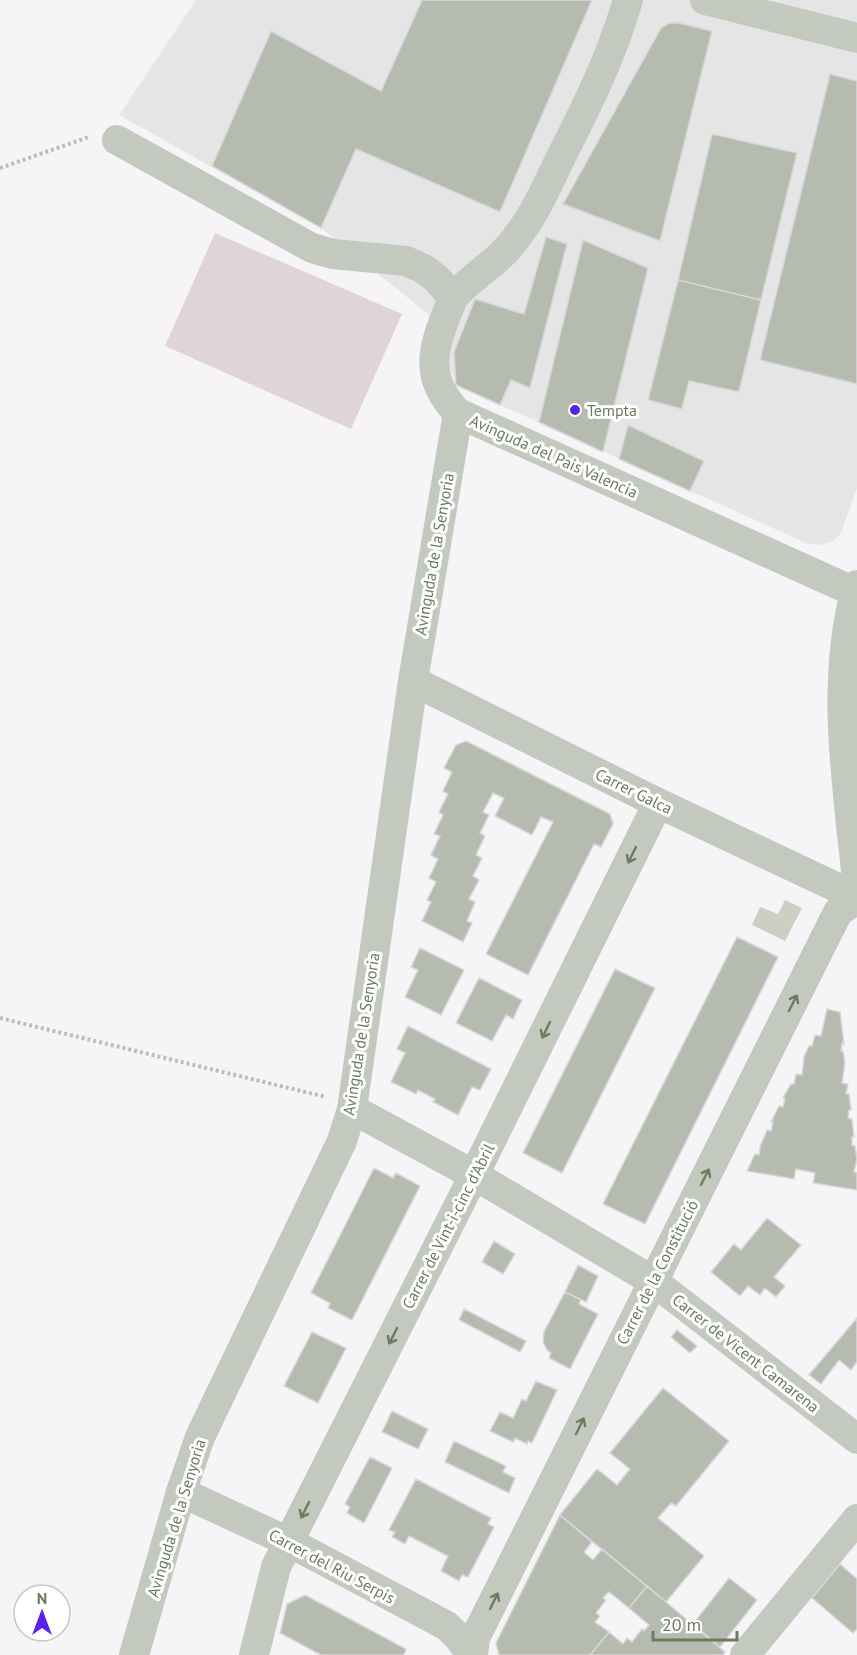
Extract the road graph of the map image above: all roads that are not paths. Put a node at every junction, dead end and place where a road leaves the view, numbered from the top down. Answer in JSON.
{"nodes":[{"id":1,"x":628,"y":0,"type":"edge"},
{"id":2,"x":705,"y":0,"type":"edge"},
{"id":3,"x":857,"y":38,"type":"edge"},
{"id":4,"x":117,"y":140,"type":"road end"},
{"id":5,"x":453,"y":298,"type":"junction"},
{"id":6,"x":458,"y":413,"type":"junction"},
{"id":7,"x":856,"y":588,"type":"edge"},
{"id":8,"x":413,"y":681,"type":"junction"},
{"id":9,"x":658,"y":803,"type":"junction"},
{"id":10,"x":857,"y":880,"type":"edge"},
{"id":11,"x":857,"y":898,"type":"edge"},
{"id":12,"x":352,"y":1109,"type":"junction"},
{"id":13,"x":474,"y":1175,"type":"junction"},
{"id":14,"x":653,"y":1281,"type":"junction"},
{"id":15,"x":857,"y":1438,"type":"edge"},
{"id":16,"x":181,"y":1492,"type":"junction"},
{"id":17,"x":857,"y":1519,"type":"edge"},
{"id":18,"x":289,"y":1542,"type":"junction"},
{"id":19,"x":134,"y":1655,"type":"edge"},
{"id":20,"x":254,"y":1655,"type":"edge"},
{"id":21,"x":472,"y":1655,"type":"edge"},
{"id":22,"x":745,"y":1655,"type":"edge"}],
"edges":[{"from":1,"to":5,"type":"street","name":"Avinguda del Pais Valencia"},
{"from":2,"to":3,"type":"street"},
{"from":4,"to":5,"type":"street"},
{"from":5,"to":6,"type":"street","name":"Avinguda del Pais Valencia"},
{"from":6,"to":7,"type":"street","name":"Avinguda del Pais Valencia"},
{"from":6,"to":8,"type":"street","name":"Avinguda de la Senyoria"},
{"from":7,"to":10,"type":"street"},
{"from":8,"to":9,"type":"street","name":"Carrer Galca"},
{"from":8,"to":12,"type":"street","name":"Avinguda de la Senyoria"},
{"from":9,"to":11,"type":"street","name":"Carrer Galca"},
{"from":9,"to":13,"type":"street","name":"Carrer de Vint-i-cinc d'Abril","one_way":true},
{"from":14,"to":11,"type":"street","name":"Carrer de la Constitució","one_way":true},
{"from":12,"to":13,"type":"street","name":"Carrer de Vicent Camarena"},
{"from":12,"to":16,"type":"street","name":"Avinguda de la Senyoria"},
{"from":13,"to":14,"type":"street","name":"Carrer de Vicent Camarena"},
{"from":13,"to":18,"type":"street","name":"Carrer de Vint-i-cinc d'Abril","one_way":true},
{"from":14,"to":15,"type":"street","name":"Carrer de Vicent Camarena"},
{"from":21,"to":14,"type":"street","name":"Carrer de la Constitució","one_way":true},
{"from":16,"to":18,"type":"street","name":"Carrer del Riu Serpis"},
{"from":16,"to":19,"type":"street","name":"Avinguda de la Senyoria"},
{"from":17,"to":22,"type":"street"},
{"from":18,"to":20,"type":"street","name":"Carrer de Vint-i-cinc d'Abril"},
{"from":18,"to":21,"type":"street","name":"Carrer del Riu Serpis"}]}
